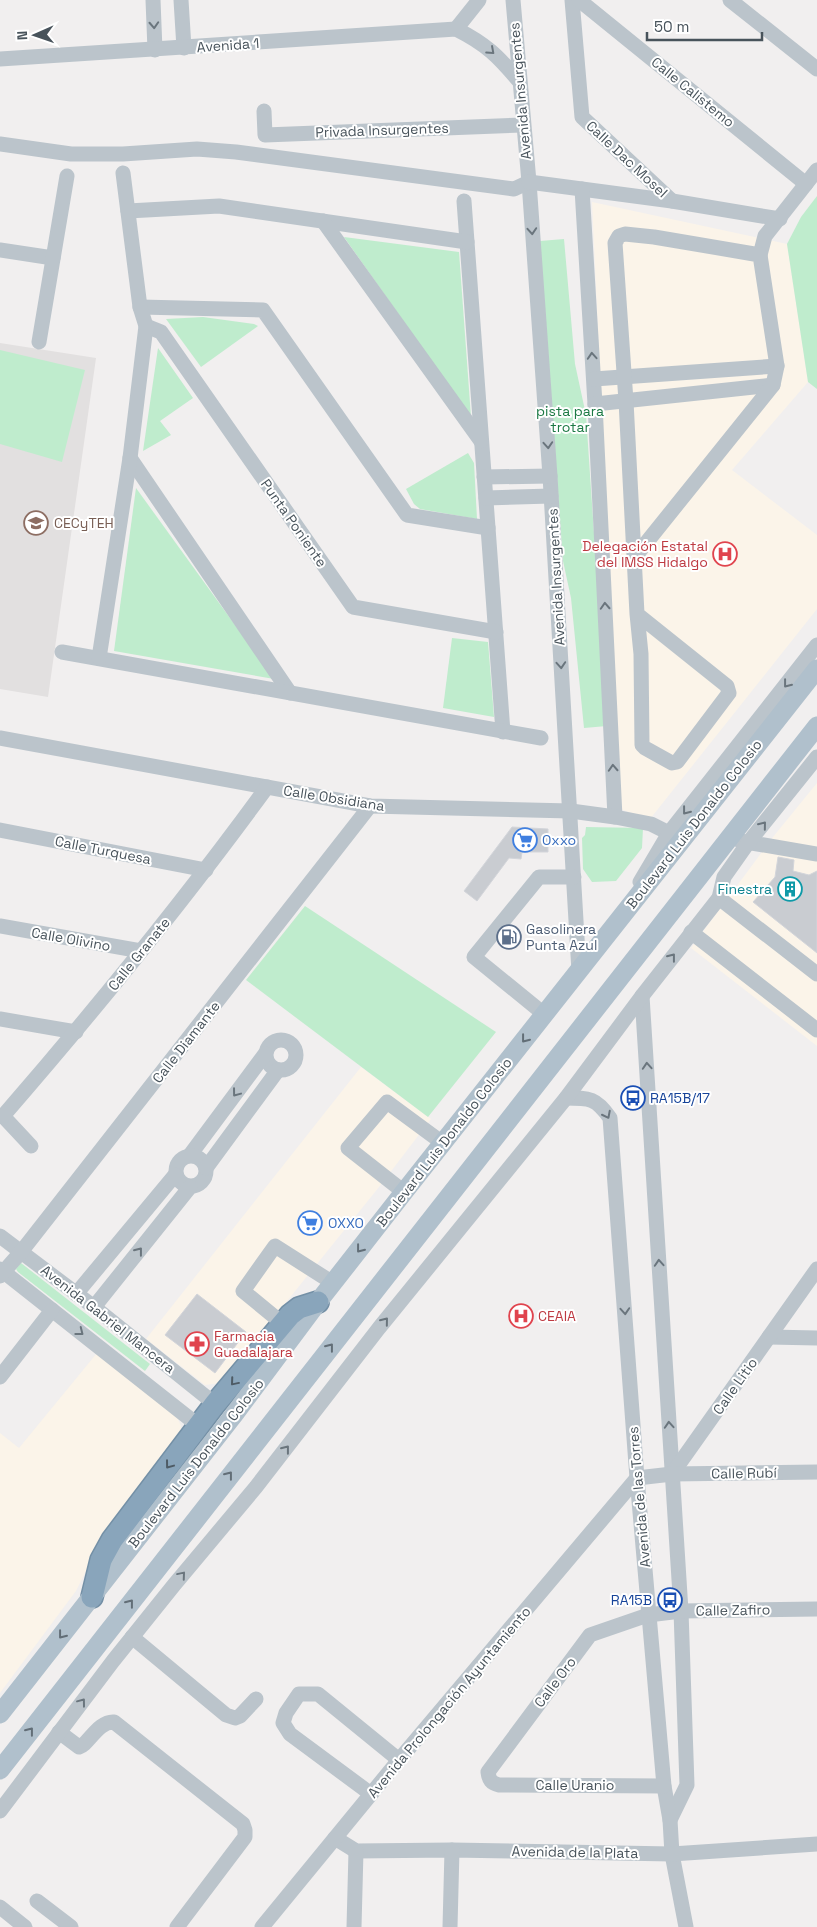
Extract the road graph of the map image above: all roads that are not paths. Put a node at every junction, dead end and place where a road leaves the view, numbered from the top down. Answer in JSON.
{"nodes":[{"id":1,"x":153,"y":0,"type":"edge"},
{"id":2,"x":181,"y":0,"type":"edge"},
{"id":3,"x":479,"y":0,"type":"edge"},
{"id":4,"x":513,"y":0,"type":"edge"},
{"id":5,"x":572,"y":0,"type":"edge"},
{"id":6,"x":579,"y":0,"type":"edge"},
{"id":7,"x":730,"y":0,"type":"edge"},
{"id":8,"x":456,"y":29,"type":"junction"},
{"id":9,"x":184,"y":48,"type":"junction"},
{"id":10,"x":155,"y":50,"type":"junction"},
{"id":11,"x":0,"y":60,"type":"edge"},
{"id":12,"x":817,"y":69,"type":"edge"},
{"id":13,"x":519,"y":81,"type":"junction"},
{"id":14,"x":264,"y":111,"type":"dead end"},
{"id":15,"x":522,"y":124,"type":"junction"},
{"id":16,"x":0,"y":144,"type":"edge"},
{"id":17,"x":817,"y":170,"type":"edge"},
{"id":18,"x":123,"y":173,"type":"dead end"},
{"id":19,"x":67,"y":176,"type":"dead end"},
{"id":20,"x":529,"y":182,"type":"junction"},
{"id":21,"x":806,"y":184,"type":"junction"},
{"id":22,"x":582,"y":189,"type":"junction"},
{"id":23,"x":464,"y":201,"type":"dead end"},
{"id":24,"x":672,"y":201,"type":"junction"},
{"id":25,"x":128,"y":211,"type":"junction"},
{"id":26,"x":780,"y":220,"type":"junction"},
{"id":27,"x":323,"y":221,"type":"junction"},
{"id":28,"x":467,"y":242,"type":"junction"},
{"id":29,"x":0,"y":250,"type":"edge"},
{"id":30,"x":760,"y":255,"type":"junction"},
{"id":31,"x":53,"y":258,"type":"junction"},
{"id":32,"x":140,"y":308,"type":"junction"},
{"id":33,"x":146,"y":326,"type":"junction"},
{"id":34,"x":38,"y":342,"type":"dead end"},
{"id":35,"x":776,"y":366,"type":"junction"},
{"id":36,"x":624,"y":376,"type":"junction"},
{"id":37,"x":594,"y":378,"type":"junction"},
{"id":38,"x":773,"y":385,"type":"junction"},
{"id":39,"x":626,"y":401,"type":"junction"},
{"id":40,"x":595,"y":404,"type":"junction"},
{"id":41,"x":482,"y":442,"type":"junction"},
{"id":42,"x":130,"y":458,"type":"junction"},
{"id":43,"x":550,"y":476,"type":"junction"},
{"id":44,"x":484,"y":477,"type":"junction"},
{"id":45,"x":551,"y":496,"type":"junction"},
{"id":46,"x":486,"y":498,"type":"junction"},
{"id":47,"x":488,"y":528,"type":"junction"},
{"id":48,"x":634,"y":558,"type":"junction"},
{"id":49,"x":637,"y":614,"type":"junction"},
{"id":50,"x":496,"y":632,"type":"junction"},
{"id":51,"x":817,"y":645,"type":"edge"},
{"id":52,"x":62,"y":652,"type":"dead end"},
{"id":53,"x":100,"y":658,"type":"junction"},
{"id":54,"x":817,"y":669,"type":"edge"},
{"id":55,"x":290,"y":693,"type":"junction"},
{"id":56,"x":817,"y":726,"type":"edge"},
{"id":57,"x":503,"y":732,"type":"junction"},
{"id":58,"x":0,"y":738,"type":"edge"},
{"id":59,"x":541,"y":738,"type":"dead end"},
{"id":60,"x":817,"y":757,"type":"edge"},
{"id":61,"x":267,"y":787,"type":"junction"},
{"id":62,"x":370,"y":806,"type":"junction"},
{"id":63,"x":571,"y":811,"type":"junction"},
{"id":64,"x":616,"y":817,"type":"junction"},
{"id":65,"x":0,"y":830,"type":"edge"},
{"id":66,"x":669,"y":833,"type":"junction"},
{"id":67,"x":729,"y":839,"type":"junction"},
{"id":68,"x":748,"y":842,"type":"junction"},
{"id":69,"x":817,"y":854,"type":"edge"},
{"id":70,"x":206,"y":870,"type":"junction"},
{"id":71,"x":574,"y":877,"type":"junction"},
{"id":72,"x":719,"y":898,"type":"junction"},
{"id":73,"x":620,"y":918,"type":"junction"},
{"id":74,"x":0,"y":926,"type":"edge"},
{"id":75,"x":691,"y":932,"type":"junction"},
{"id":76,"x":141,"y":951,"type":"junction"},
{"id":77,"x":579,"y":972,"type":"junction"},
{"id":78,"x":817,"y":974,"type":"edge"},
{"id":79,"x":642,"y":996,"type":"junction"},
{"id":80,"x":544,"y":1014,"type":"junction"},
{"id":81,"x":0,"y":1019,"type":"edge"},
{"id":82,"x":817,"y":1030,"type":"edge"},
{"id":83,"x":76,"y":1032,"type":"junction"},
{"id":84,"x":265,"y":1054,"type":"junction"},
{"id":85,"x":278,"y":1070,"type":"junction"},
{"id":86,"x":566,"y":1098,"type":"junction"},
{"id":87,"x":2,"y":1116,"type":"edge"},
{"id":88,"x":444,"y":1144,"type":"junction"},
{"id":89,"x":31,"y":1146,"type":"dead end"},
{"id":90,"x":190,"y":1155,"type":"junction"},
{"id":91,"x":206,"y":1168,"type":"junction"},
{"id":92,"x":175,"y":1175,"type":"junction"},
{"id":93,"x":190,"y":1187,"type":"junction"},
{"id":94,"x":404,"y":1192,"type":"junction"},
{"id":95,"x":0,"y":1236,"type":"edge"},
{"id":96,"x":21,"y":1252,"type":"junction"},
{"id":97,"x":817,"y":1269,"type":"edge"},
{"id":98,"x":1,"y":1272,"type":"edge"},
{"id":99,"x":333,"y":1283,"type":"junction"},
{"id":100,"x":76,"y":1294,"type":"junction"},
{"id":101,"x":318,"y":1302,"type":"junction"},
{"id":102,"x":94,"y":1307,"type":"junction"},
{"id":103,"x":52,"y":1310,"type":"junction"},
{"id":104,"x":282,"y":1323,"type":"junction"},
{"id":105,"x":769,"y":1337,"type":"junction"},
{"id":106,"x":817,"y":1338,"type":"edge"},
{"id":107,"x":159,"y":1358,"type":"junction"},
{"id":108,"x":0,"y":1378,"type":"edge"},
{"id":109,"x":142,"y":1380,"type":"junction"},
{"id":110,"x":216,"y":1404,"type":"junction"},
{"id":111,"x":199,"y":1426,"type":"junction"},
{"id":112,"x":817,"y":1472,"type":"edge"},
{"id":113,"x":672,"y":1474,"type":"junction"},
{"id":114,"x":637,"y":1478,"type":"junction"},
{"id":115,"x":92,"y":1597,"type":"junction"},
{"id":116,"x":817,"y":1608,"type":"edge"},
{"id":117,"x":681,"y":1611,"type":"junction"},
{"id":118,"x":648,"y":1615,"type":"junction"},
{"id":119,"x":132,"y":1637,"type":"junction"},
{"id":120,"x":256,"y":1699,"type":"dead end"},
{"id":121,"x":0,"y":1714,"type":"edge"},
{"id":122,"x":684,"y":1716,"type":"junction"},
{"id":123,"x":658,"y":1717,"type":"junction"},
{"id":124,"x":59,"y":1732,"type":"junction"},
{"id":125,"x":398,"y":1760,"type":"junction"},
{"id":126,"x":0,"y":1770,"type":"edge"},
{"id":127,"x":489,"y":1779,"type":"joint"},
{"id":128,"x":664,"y":1786,"type":"junction"},
{"id":129,"x":371,"y":1794,"type":"junction"},
{"id":130,"x":0,"y":1811,"type":"edge"},
{"id":131,"x":670,"y":1820,"type":"junction"},
{"id":132,"x":335,"y":1838,"type":"junction"},
{"id":133,"x":817,"y":1844,"type":"edge"},
{"id":134,"x":452,"y":1850,"type":"junction"},
{"id":135,"x":356,"y":1851,"type":"junction"},
{"id":136,"x":672,"y":1854,"type":"junction"},
{"id":137,"x":38,"y":1901,"type":"dead end"},
{"id":138,"x":0,"y":1907,"type":"edge"},
{"id":139,"x":354,"y":1926,"type":"edge"},
{"id":140,"x":25,"y":1927,"type":"edge"},
{"id":141,"x":72,"y":1927,"type":"edge"},
{"id":142,"x":177,"y":1927,"type":"edge"},
{"id":143,"x":262,"y":1927,"type":"edge"},
{"id":144,"x":450,"y":1927,"type":"edge"},
{"id":145,"x":686,"y":1927,"type":"edge"}],
"edges":[{"from":1,"to":10,"type":"street","one_way":true},
{"from":2,"to":9,"type":"street"},
{"from":3,"to":8,"type":"street"},
{"from":4,"to":13,"type":"street","name":"Avenida Insurgentes"},
{"from":5,"to":24,"type":"street","name":"Calle Dac Mosel"},
{"from":6,"to":21,"type":"street","name":"Calle Calistemo"},
{"from":7,"to":12,"type":"street"},
{"from":8,"to":9,"type":"street","name":"Avenida 1"},
{"from":8,"to":13,"type":"street","one_way":true},
{"from":9,"to":10,"type":"street","name":"Avenida 1"},
{"from":10,"to":11,"type":"street","name":"Avenida 1"},
{"from":13,"to":15,"type":"street","name":"Avenida Insurgentes"},
{"from":14,"to":15,"type":"street","name":"Privada Insurgentes"},
{"from":15,"to":20,"type":"street","name":"Avenida Insurgentes"},
{"from":16,"to":20,"type":"street"},
{"from":17,"to":21,"type":"street"},
{"from":18,"to":25,"type":"street"},
{"from":19,"to":31,"type":"street"},
{"from":20,"to":22,"type":"street"},
{"from":20,"to":43,"type":"street","name":"Avenida Insurgentes","one_way":true},
{"from":21,"to":26,"type":"street"},
{"from":22,"to":24,"type":"street"},
{"from":37,"to":22,"type":"street","one_way":true},
{"from":23,"to":28,"type":"street"},
{"from":24,"to":26,"type":"street"},
{"from":25,"to":27,"type":"street"},
{"from":25,"to":32,"type":"street"},
{"from":26,"to":30,"type":"street"},
{"from":27,"to":28,"type":"street"},
{"from":27,"to":41,"type":"street"},
{"from":28,"to":41,"type":"street"},
{"from":29,"to":31,"type":"street"},
{"from":30,"to":35,"type":"street"},
{"from":30,"to":36,"type":"street"},
{"from":31,"to":34,"type":"street"},
{"from":32,"to":33,"type":"street"},
{"from":32,"to":47,"type":"street"},
{"from":33,"to":42,"type":"street"},
{"from":33,"to":50,"type":"street","name":"Punta Poniente"},
{"from":35,"to":36,"type":"street"},
{"from":35,"to":38,"type":"street"},
{"from":36,"to":37,"type":"street"},
{"from":36,"to":39,"type":"street"},
{"from":37,"to":40,"type":"street"},
{"from":38,"to":39,"type":"street"},
{"from":38,"to":48,"type":"street"},
{"from":39,"to":40,"type":"street"},
{"from":39,"to":48,"type":"street"},
{"from":64,"to":40,"type":"street","one_way":true},
{"from":41,"to":44,"type":"street"},
{"from":42,"to":53,"type":"street"},
{"from":42,"to":55,"type":"street"},
{"from":43,"to":44,"type":"street"},
{"from":43,"to":45,"type":"street","name":"Avenida Insurgentes"},
{"from":44,"to":46,"type":"street"},
{"from":45,"to":46,"type":"street"},
{"from":45,"to":63,"type":"street","name":"Avenida Insurgentes","one_way":true},
{"from":46,"to":47,"type":"street"},
{"from":47,"to":50,"type":"street"},
{"from":48,"to":49,"type":"street"},
{"from":49,"to":49,"type":"street"},
{"from":50,"to":57,"type":"street"},
{"from":51,"to":66,"type":"street","one_way":true},
{"from":52,"to":53,"type":"street"},
{"from":53,"to":55,"type":"street"},
{"from":54,"to":73,"type":"main road","name":"Boulevard Luis Donaldo Colosio"},
{"from":55,"to":57,"type":"street"},
{"from":56,"to":67,"type":"main road"},
{"from":57,"to":59,"type":"street"},
{"from":58,"to":61,"type":"street","name":"Calle Obsidiana"},
{"from":68,"to":60,"type":"street","one_way":true},
{"from":61,"to":62,"type":"street","name":"Calle Obsidiana"},
{"from":61,"to":70,"type":"street","name":"Calle Granate"},
{"from":62,"to":63,"type":"street","name":"Calle Obsidiana"},
{"from":62,"to":96,"type":"street","name":"Calle Diamante"},
{"from":63,"to":64,"type":"street","name":"Calle Obsidiana"},
{"from":63,"to":71,"type":"street","name":"Avenida Insurgentes"},
{"from":64,"to":66,"type":"street","name":"Calle Obsidiana"},
{"from":65,"to":70,"type":"street","name":"Calle Turquesa"},
{"from":66,"to":73,"type":"street"},
{"from":67,"to":68,"type":"street"},
{"from":126,"to":67,"type":"main road","one_way":true},
{"from":68,"to":69,"type":"street"},
{"from":68,"to":72,"type":"street"},
{"from":70,"to":76,"type":"street","name":"Calle Granate"},
{"from":71,"to":77,"type":"street","name":"Avenida Insurgentes"},
{"from":71,"to":80,"type":"street"},
{"from":72,"to":75,"type":"street"},
{"from":72,"to":78,"type":"street"},
{"from":73,"to":77,"type":"main road","name":"Boulevard Luis Donaldo Colosio"},
{"from":74,"to":76,"type":"street","name":"Calle Olivino"},
{"from":79,"to":75,"type":"street","one_way":true},
{"from":75,"to":82,"type":"street"},
{"from":76,"to":83,"type":"street","name":"Calle Granate"},
{"from":77,"to":80,"type":"main road","name":"Boulevard Luis Donaldo Colosio"},
{"from":79,"to":86,"type":"street"},
{"from":113,"to":79,"type":"street","one_way":true},
{"from":80,"to":88,"type":"main road","name":"Boulevard Luis Donaldo Colosio","one_way":true},
{"from":81,"to":83,"type":"street"},
{"from":83,"to":87,"type":"street","name":"Calle Granate"},
{"from":84,"to":85,"type":"street"},
{"from":84,"to":85,"type":"street"},
{"from":84,"to":90,"type":"street","one_way":true},
{"from":85,"to":91,"type":"street"},
{"from":86,"to":114,"type":"street","name":"Avenida de las Torres","one_way":true},
{"from":119,"to":86,"type":"street","one_way":true},
{"from":87,"to":89,"type":"street"},
{"from":88,"to":94,"type":"main road","name":"Boulevard Luis Donaldo Colosio"},
{"from":88,"to":94,"type":"street"},
{"from":90,"to":91,"type":"street"},
{"from":90,"to":92,"type":"street"},
{"from":91,"to":93,"type":"street"},
{"from":92,"to":93,"type":"street"},
{"from":92,"to":100,"type":"street"},
{"from":102,"to":93,"type":"street","one_way":true},
{"from":94,"to":99,"type":"main road","name":"Boulevard Luis Donaldo Colosio","one_way":true},
{"from":95,"to":96,"type":"street","name":"Avenida Gabriel Mancera"},
{"from":96,"to":98,"type":"street","name":"Calle Diamante"},
{"from":96,"to":100,"type":"street","name":"Avenida Gabriel Mancera"},
{"from":97,"to":105,"type":"street","name":"Calle Litio"},
{"from":98,"to":103,"type":"street","name":"Avenida Gabriel Mancera"},
{"from":99,"to":101,"type":"main road","name":"Boulevard Luis Donaldo Colosio"},
{"from":99,"to":104,"type":"street"},
{"from":100,"to":102,"type":"street","name":"Avenida Gabriel Mancera"},
{"from":101,"to":104,"type":"highway"},
{"from":101,"to":115,"type":"main road","name":"Boulevard Luis Donaldo Colosio"},
{"from":102,"to":107,"type":"street","name":"Avenida Gabriel Mancera"},
{"from":103,"to":108,"type":"street"},
{"from":103,"to":109,"type":"street","name":"Avenida Gabriel Mancera","one_way":true},
{"from":104,"to":110,"type":"highway","one_way":true},
{"from":105,"to":106,"type":"street"},
{"from":105,"to":113,"type":"street","name":"Calle Litio"},
{"from":107,"to":109,"type":"street"},
{"from":107,"to":110,"type":"street","name":"Avenida Gabriel Mancera"},
{"from":109,"to":111,"type":"street","name":"Avenida Gabriel Mancera"},
{"from":110,"to":111,"type":"highway"},
{"from":111,"to":115,"type":"highway","one_way":true},
{"from":112,"to":113,"type":"street","name":"Calle Rubí"},
{"from":113,"to":114,"type":"street"},
{"from":113,"to":117,"type":"street"},
{"from":114,"to":118,"type":"street","name":"Avenida de las Torres"},
{"from":114,"to":125,"type":"street","name":"Avenida Prolongación Ayuntamiento"},
{"from":115,"to":121,"type":"main road","name":"Boulevard Luis Donaldo Colosio","one_way":true},
{"from":116,"to":117,"type":"street","name":"Calle Zafiro"},
{"from":117,"to":118,"type":"street","name":"Calle Zafiro"},
{"from":117,"to":122,"type":"street"},
{"from":118,"to":123,"type":"street","name":"Avenida de las Torres"},
{"from":118,"to":127,"type":"street","name":"Calle Oro"},
{"from":119,"to":120,"type":"street"},
{"from":124,"to":119,"type":"street","one_way":true},
{"from":122,"to":123,"type":"street"},
{"from":122,"to":131,"type":"street"},
{"from":123,"to":128,"type":"street","name":"Avenida de las Torres"},
{"from":124,"to":130,"type":"street"},
{"from":124,"to":142,"type":"street"},
{"from":125,"to":129,"type":"street","name":"Avenida Prolongación Ayuntamiento"},
{"from":125,"to":129,"type":"street"},
{"from":127,"to":128,"type":"street","name":"Calle Uranio"},
{"from":128,"to":131,"type":"street","name":"Avenida de las Torres"},
{"from":129,"to":132,"type":"street","name":"Avenida Prolongación Ayuntamiento"},
{"from":131,"to":136,"type":"street","name":"Avenida de las Torres"},
{"from":132,"to":135,"type":"street"},
{"from":132,"to":143,"type":"street","name":"Avenida Prolongación Ayuntamiento"},
{"from":133,"to":136,"type":"street","name":"Avenida de la Plata"},
{"from":134,"to":135,"type":"street","name":"Avenida de la Plata"},
{"from":134,"to":136,"type":"street","name":"Avenida de la Plata"},
{"from":134,"to":144,"type":"street"},
{"from":135,"to":139,"type":"street"},
{"from":136,"to":145,"type":"street","name":"Avenida de las Torres"},
{"from":137,"to":141,"type":"street"},
{"from":138,"to":140,"type":"street"}]}
